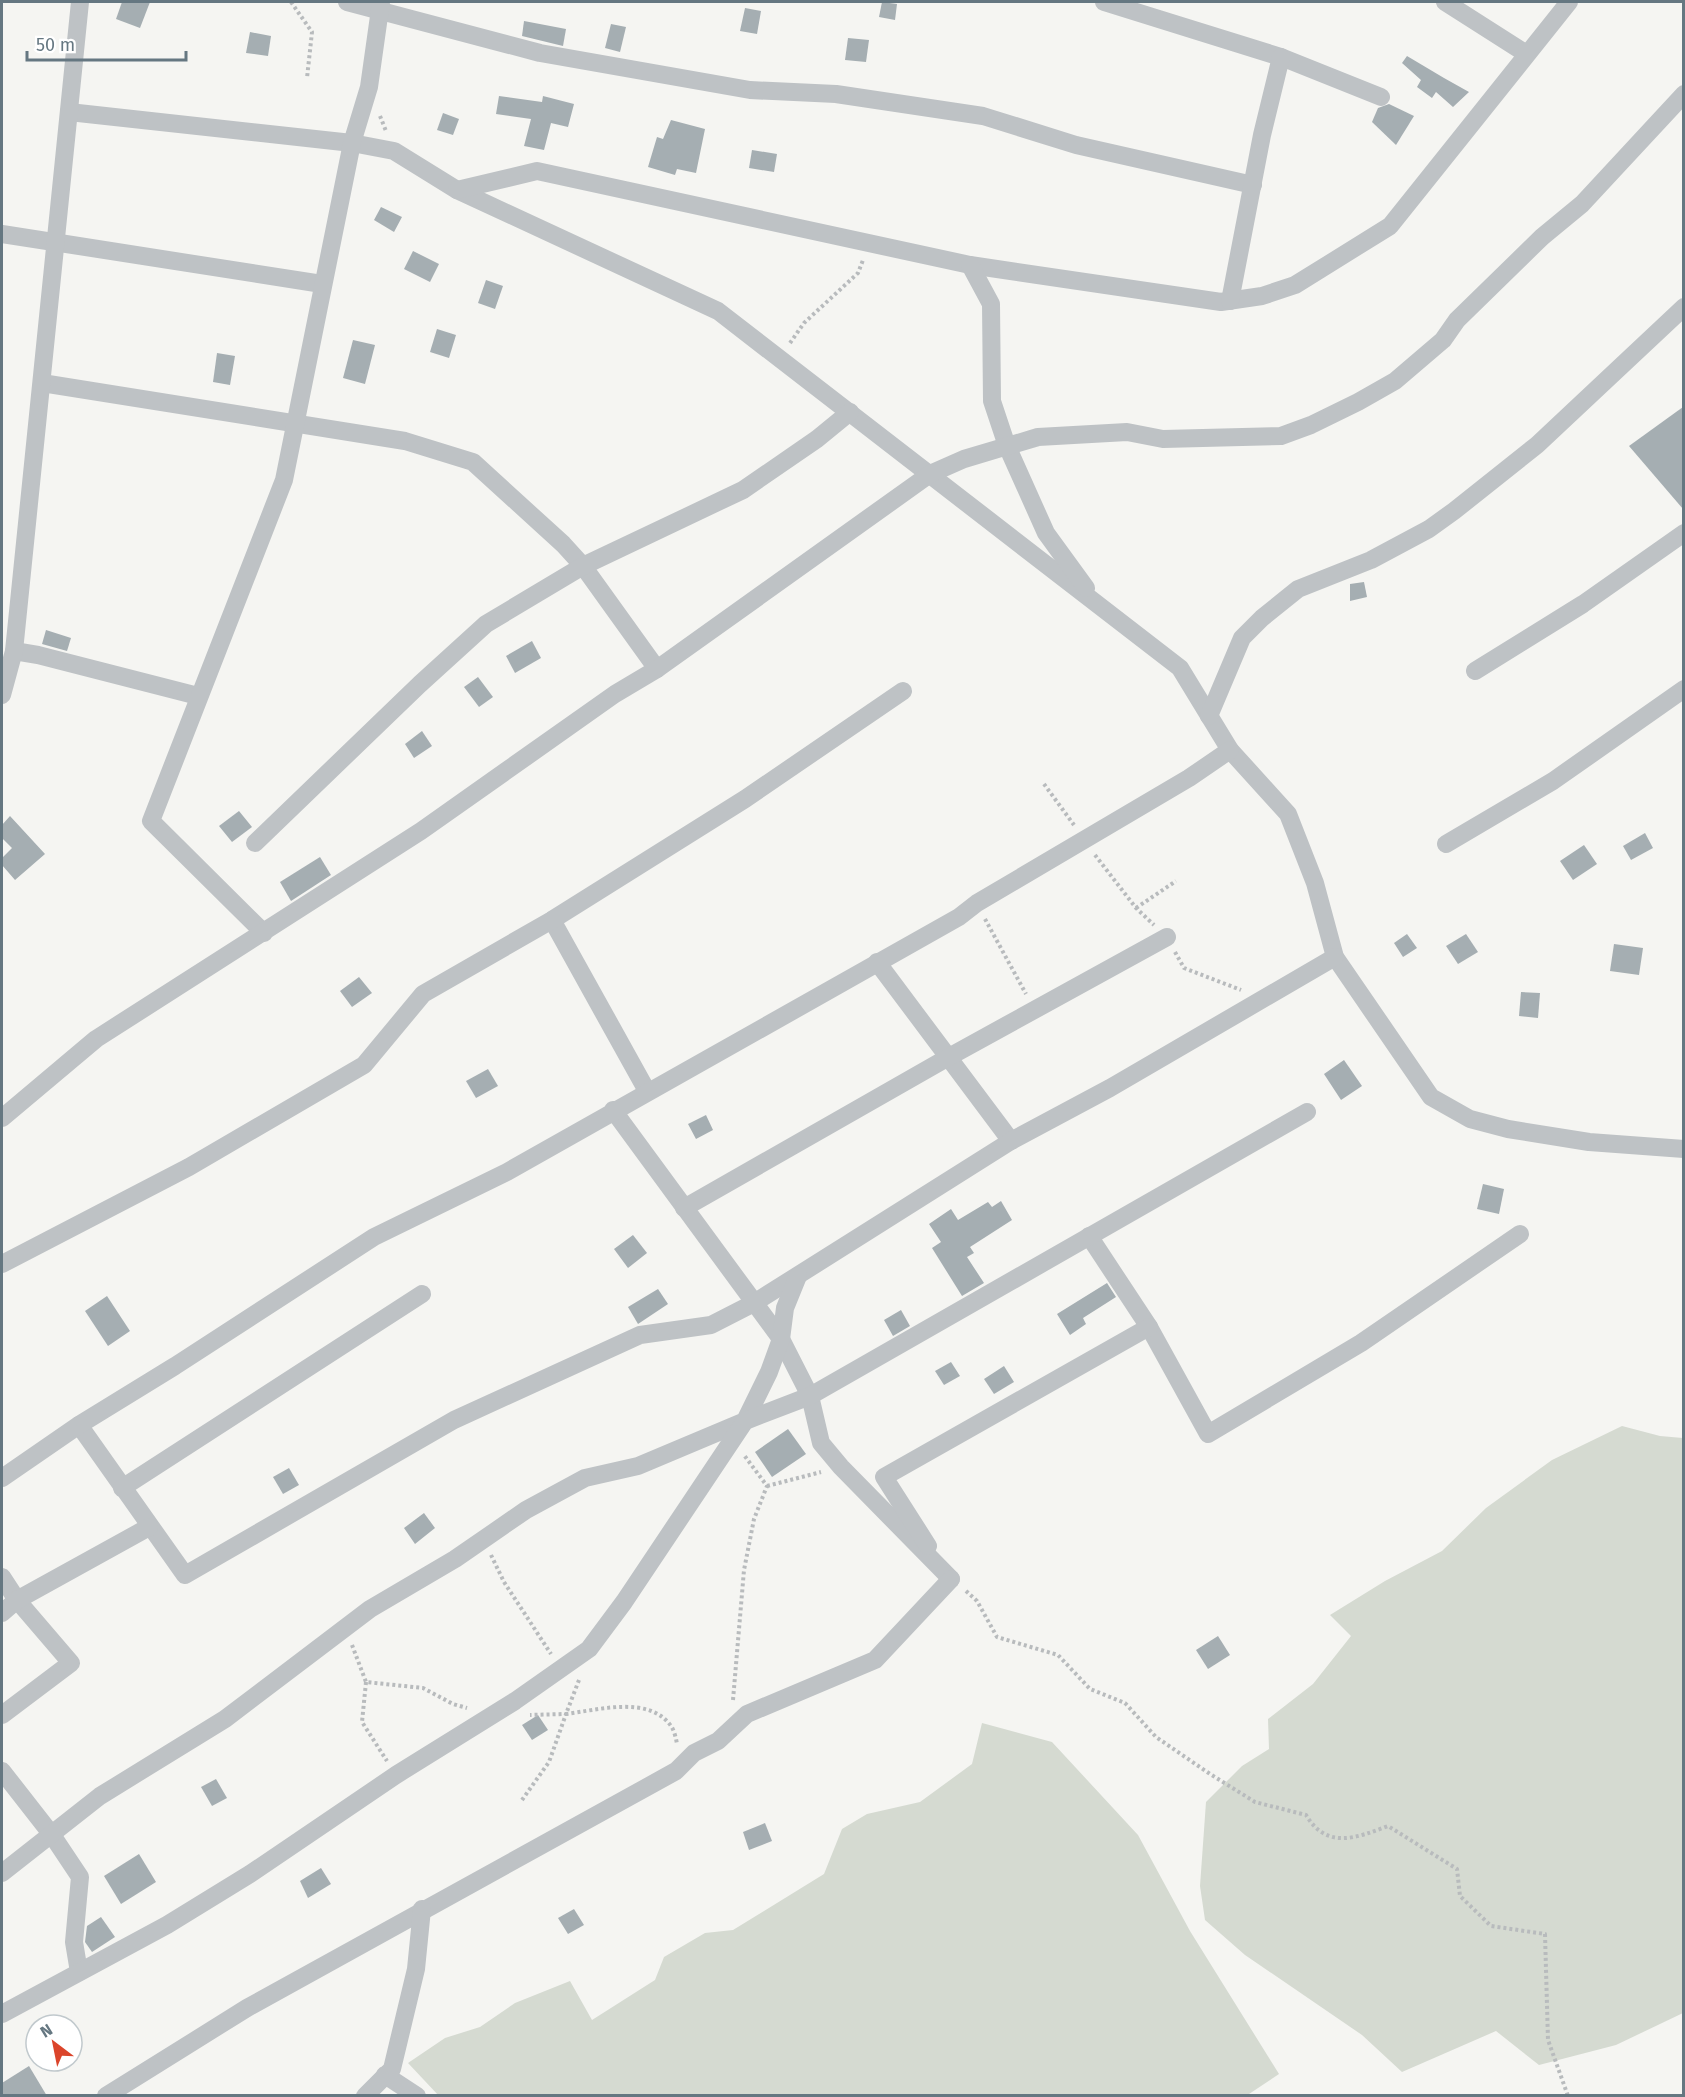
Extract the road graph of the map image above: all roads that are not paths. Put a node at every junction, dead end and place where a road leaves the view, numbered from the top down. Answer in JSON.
{"nodes":[{"id":1,"x":80,"y":2,"type":"edge"},
{"id":2,"x":346,"y":2,"type":"edge"},
{"id":3,"x":1104,"y":2,"type":"edge"},
{"id":4,"x":1445,"y":2,"type":"edge"},
{"id":5,"x":1569,"y":2,"type":"edge"},
{"id":6,"x":380,"y":5,"type":"edge"},
{"id":7,"x":1146,"y":8,"type":"edge"},
{"id":8,"x":1525,"y":53,"type":"junction"},
{"id":9,"x":1281,"y":57,"type":"junction"},
{"id":10,"x":1683,"y":94,"type":"edge"},
{"id":11,"x":1381,"y":97,"type":"dead end"},
{"id":12,"x":69,"y":112,"type":"junction"},
{"id":13,"x":352,"y":143,"type":"junction"},
{"id":14,"x":1253,"y":185,"type":"junction"},
{"id":15,"x":457,"y":190,"type":"junction"},
{"id":16,"x":2,"y":234,"type":"edge"},
{"id":17,"x":57,"y":241,"type":"junction"},
{"id":18,"x":970,"y":265,"type":"junction"},
{"id":19,"x":322,"y":284,"type":"junction"},
{"id":20,"x":1230,"y":301,"type":"junction"},
{"id":21,"x":1683,"y":307,"type":"edge"},
{"id":22,"x":42,"y":382,"type":"junction"},
{"id":23,"x":850,"y":412,"type":"junction"},
{"id":24,"x":295,"y":423,"type":"junction"},
{"id":25,"x":1007,"y":446,"type":"junction"},
{"id":26,"x":930,"y":474,"type":"junction"},
{"id":27,"x":1683,"y":534,"type":"edge"},
{"id":28,"x":583,"y":566,"type":"junction"},
{"id":29,"x":1097,"y":604,"type":"junction"},
{"id":30,"x":14,"y":651,"type":"junction"},
{"id":31,"x":657,"y":669,"type":"junction"},
{"id":32,"x":1475,"y":670,"type":"dead end"},
{"id":33,"x":1683,"y":689,"type":"edge"},
{"id":34,"x":903,"y":691,"type":"dead end"},
{"id":35,"x":2,"y":695,"type":"edge"},
{"id":36,"x":198,"y":696,"type":"junction"},
{"id":37,"x":1209,"y":716,"type":"junction"},
{"id":38,"x":1230,"y":750,"type":"junction"},
{"id":39,"x":255,"y":843,"type":"dead end"},
{"id":40,"x":1446,"y":844,"type":"dead end"},
{"id":41,"x":552,"y":920,"type":"junction"},
{"id":42,"x":264,"y":933,"type":"junction"},
{"id":43,"x":1167,"y":937,"type":"road end"},
{"id":44,"x":1335,"y":957,"type":"junction"},
{"id":45,"x":877,"y":962,"type":"junction"},
{"id":46,"x":947,"y":1058,"type":"junction"},
{"id":47,"x":647,"y":1091,"type":"junction"},
{"id":48,"x":613,"y":1110,"type":"junction"},
{"id":49,"x":1307,"y":1112,"type":"dead end"},
{"id":50,"x":2,"y":1118,"type":"edge"},
{"id":51,"x":1011,"y":1141,"type":"junction"},
{"id":52,"x":1683,"y":1149,"type":"edge"},
{"id":53,"x":684,"y":1208,"type":"junction"},
{"id":54,"x":1520,"y":1234,"type":"dead end"},
{"id":55,"x":1089,"y":1236,"type":"junction"},
{"id":56,"x":2,"y":1264,"type":"edge"},
{"id":57,"x":798,"y":1276,"type":"junction"},
{"id":58,"x":422,"y":1294,"type":"dead end"},
{"id":59,"x":754,"y":1304,"type":"junction"},
{"id":60,"x":1149,"y":1328,"type":"junction"},
{"id":61,"x":781,"y":1339,"type":"junction"},
{"id":62,"x":810,"y":1396,"type":"junction"},
{"id":63,"x":745,"y":1421,"type":"junction"},
{"id":64,"x":79,"y":1425,"type":"junction"},
{"id":65,"x":2,"y":1478,"type":"edge"},
{"id":66,"x":122,"y":1488,"type":"junction"},
{"id":67,"x":149,"y":1527,"type":"junction"},
{"id":68,"x":2,"y":1576,"type":"edge"},
{"id":69,"x":951,"y":1579,"type":"junction"},
{"id":70,"x":17,"y":1600,"type":"junction"},
{"id":71,"x":2,"y":1612,"type":"edge"},
{"id":72,"x":2,"y":1715,"type":"edge"},
{"id":73,"x":2,"y":1772,"type":"edge"},
{"id":74,"x":52,"y":1835,"type":"junction"},
{"id":75,"x":2,"y":1873,"type":"edge"},
{"id":76,"x":422,"y":1909,"type":"junction"},
{"id":77,"x":79,"y":1972,"type":"junction"},
{"id":78,"x":2,"y":2014,"type":"edge"},
{"id":79,"x":386,"y":2075,"type":"junction"},
{"id":80,"x":106,"y":2096,"type":"edge"},
{"id":81,"x":366,"y":2096,"type":"edge"},
{"id":82,"x":417,"y":2096,"type":"edge"}],
"edges":[{"from":1,"to":12,"type":"street"},
{"from":2,"to":6,"type":"street"},
{"from":3,"to":7,"type":"street"},
{"from":4,"to":8,"type":"street"},
{"from":5,"to":8,"type":"street"},
{"from":6,"to":13,"type":"street"},
{"from":6,"to":14,"type":"street"},
{"from":7,"to":9,"type":"street"},
{"from":8,"to":20,"type":"street"},
{"from":9,"to":11,"type":"street"},
{"from":9,"to":14,"type":"street"},
{"from":10,"to":25,"type":"street"},
{"from":12,"to":13,"type":"street"},
{"from":12,"to":17,"type":"street"},
{"from":13,"to":15,"type":"street"},
{"from":13,"to":19,"type":"street"},
{"from":14,"to":20,"type":"street"},
{"from":15,"to":18,"type":"street"},
{"from":15,"to":23,"type":"street"},
{"from":16,"to":17,"type":"street"},
{"from":17,"to":19,"type":"street"},
{"from":17,"to":22,"type":"street"},
{"from":18,"to":20,"type":"street"},
{"from":18,"to":25,"type":"street"},
{"from":19,"to":24,"type":"street"},
{"from":21,"to":37,"type":"street"},
{"from":22,"to":24,"type":"street"},
{"from":22,"to":30,"type":"street"},
{"from":23,"to":26,"type":"street"},
{"from":23,"to":28,"type":"street"},
{"from":24,"to":28,"type":"street"},
{"from":24,"to":36,"type":"street"},
{"from":25,"to":26,"type":"street"},
{"from":25,"to":29,"type":"street"},
{"from":26,"to":29,"type":"street"},
{"from":26,"to":31,"type":"street"},
{"from":27,"to":32,"type":"street"},
{"from":28,"to":31,"type":"street"},
{"from":28,"to":39,"type":"street"},
{"from":29,"to":37,"type":"street"},
{"from":30,"to":35,"type":"street"},
{"from":30,"to":36,"type":"street"},
{"from":31,"to":42,"type":"street"},
{"from":33,"to":40,"type":"street"},
{"from":34,"to":41,"type":"street"},
{"from":36,"to":42,"type":"street"},
{"from":37,"to":38,"type":"street"},
{"from":38,"to":44,"type":"street"},
{"from":38,"to":45,"type":"street"},
{"from":41,"to":47,"type":"street"},
{"from":41,"to":56,"type":"street"},
{"from":42,"to":50,"type":"street"},
{"from":43,"to":46,"type":"street"},
{"from":44,"to":51,"type":"street"},
{"from":44,"to":52,"type":"street"},
{"from":45,"to":46,"type":"street"},
{"from":45,"to":47,"type":"street"},
{"from":46,"to":51,"type":"street"},
{"from":46,"to":53,"type":"street"},
{"from":47,"to":48,"type":"street"},
{"from":48,"to":53,"type":"street"},
{"from":48,"to":64,"type":"street"},
{"from":49,"to":55,"type":"street"},
{"from":51,"to":57,"type":"street"},
{"from":53,"to":59,"type":"street"},
{"from":54,"to":60,"type":"street"},
{"from":55,"to":60,"type":"street"},
{"from":55,"to":62,"type":"street"},
{"from":57,"to":59,"type":"street"},
{"from":57,"to":61,"type":"street"},
{"from":58,"to":66,"type":"street"},
{"from":59,"to":61,"type":"street"},
{"from":59,"to":67,"type":"street"},
{"from":60,"to":69,"type":"street"},
{"from":61,"to":62,"type":"street"},
{"from":61,"to":63,"type":"street"},
{"from":62,"to":63,"type":"street"},
{"from":62,"to":69,"type":"street"},
{"from":63,"to":74,"type":"street"},
{"from":63,"to":77,"type":"street"},
{"from":64,"to":65,"type":"street"},
{"from":64,"to":66,"type":"street"},
{"from":66,"to":67,"type":"street"},
{"from":67,"to":70,"type":"street"},
{"from":68,"to":70,"type":"street"},
{"from":69,"to":76,"type":"street"},
{"from":70,"to":71,"type":"street"},
{"from":70,"to":72,"type":"street"},
{"from":73,"to":74,"type":"street"},
{"from":74,"to":75,"type":"street"},
{"from":74,"to":77,"type":"street"},
{"from":76,"to":79,"type":"street"},
{"from":76,"to":80,"type":"street"},
{"from":77,"to":78,"type":"street"},
{"from":79,"to":81,"type":"street"},
{"from":79,"to":82,"type":"street"}]}
